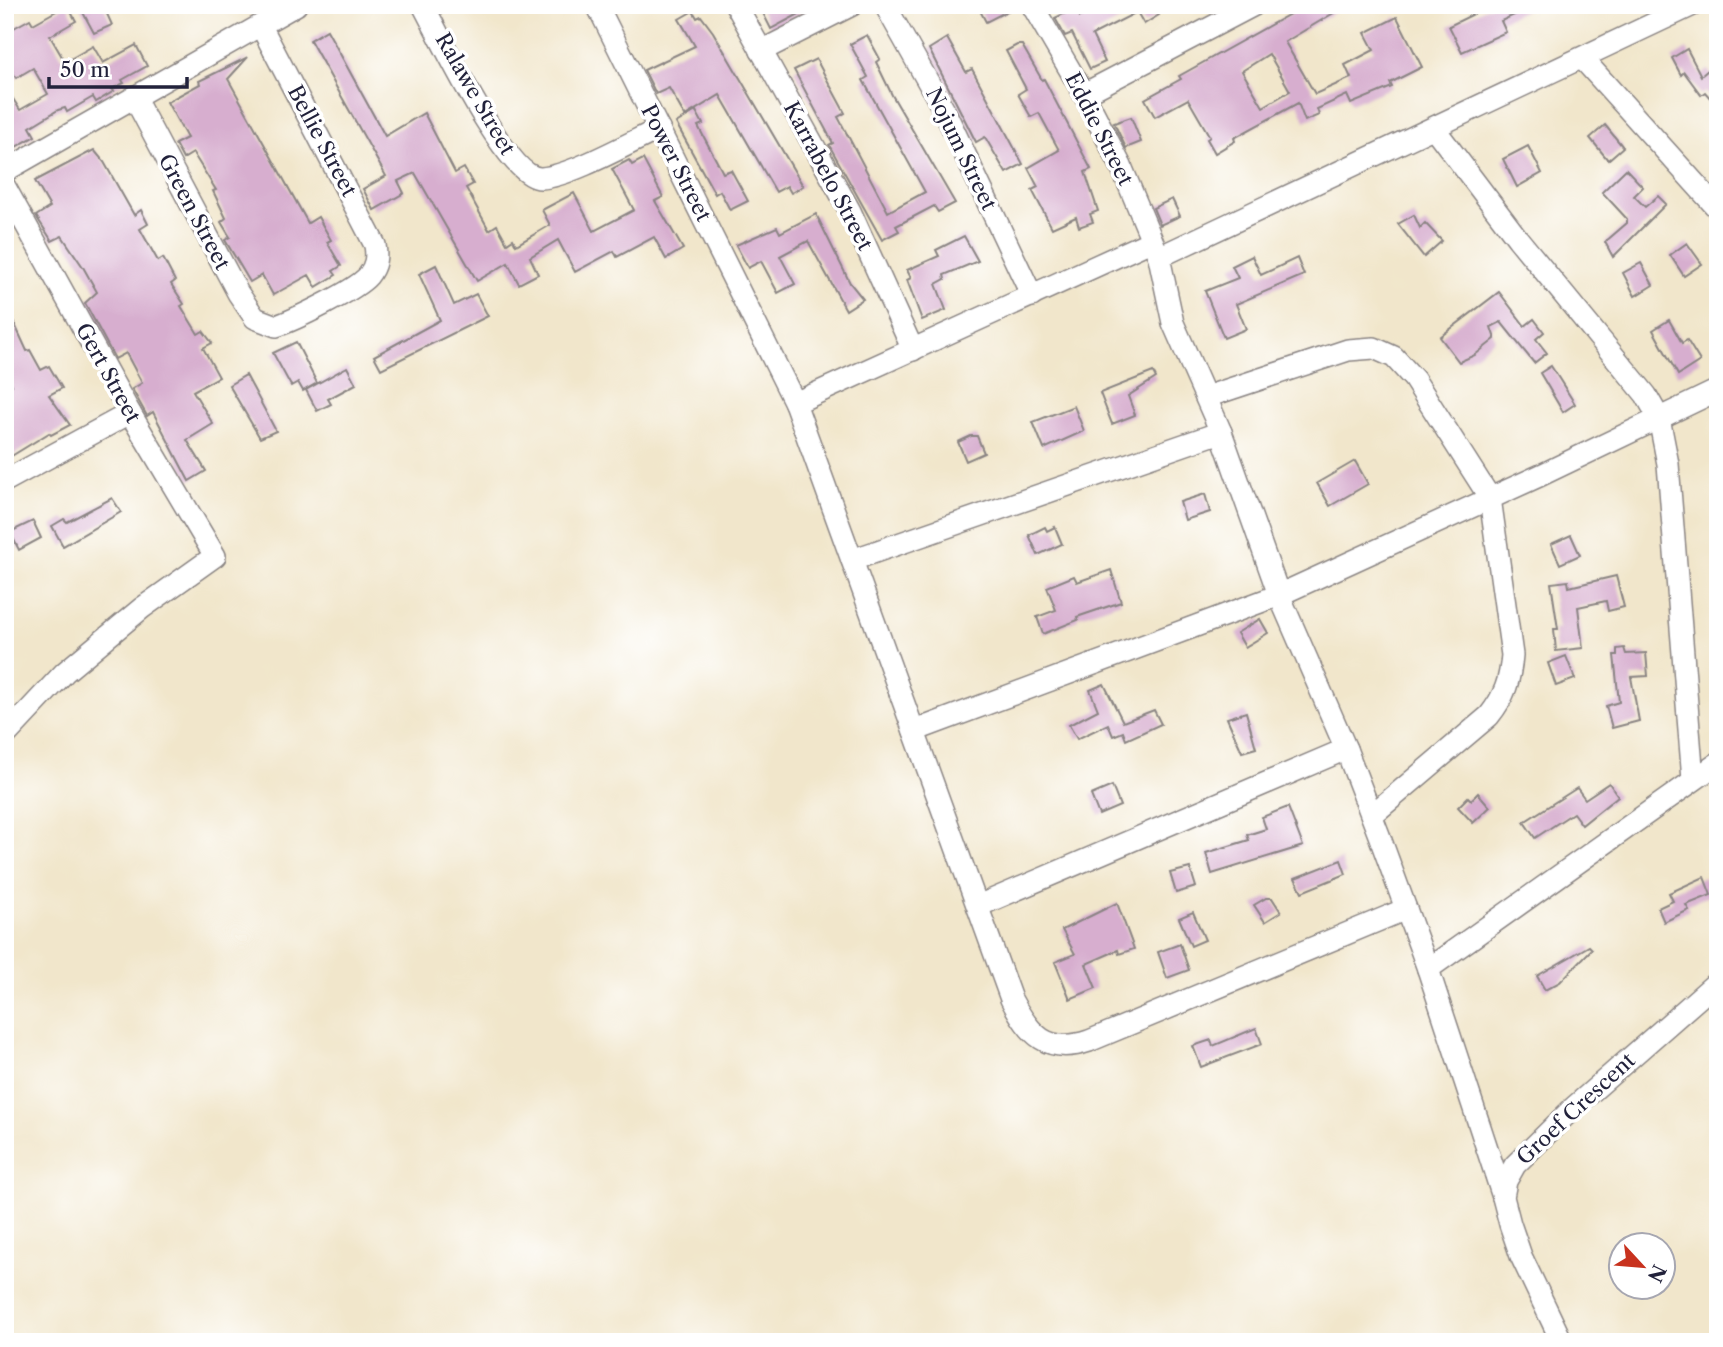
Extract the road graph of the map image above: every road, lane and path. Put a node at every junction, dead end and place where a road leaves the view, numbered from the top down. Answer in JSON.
{"nodes":[{"id":1,"x":296,"y":5,"type":"edge"},
{"id":2,"x":423,"y":5,"type":"edge"},
{"id":3,"x":597,"y":5,"type":"edge"},
{"id":4,"x":736,"y":5,"type":"edge"},
{"id":5,"x":852,"y":5,"type":"edge"},
{"id":6,"x":885,"y":5,"type":"edge"},
{"id":7,"x":1032,"y":5,"type":"edge"},
{"id":8,"x":1254,"y":5,"type":"edge"},
{"id":9,"x":1693,"y":5,"type":"edge"},
{"id":10,"x":261,"y":26,"type":"junction"},
{"id":11,"x":761,"y":51,"type":"junction"},
{"id":12,"x":1582,"y":58,"type":"junction"},
{"id":13,"x":1084,"y":94,"type":"junction"},
{"id":14,"x":134,"y":97,"type":"junction"},
{"id":15,"x":1434,"y":128,"type":"junction"},
{"id":16,"x":659,"y":130,"type":"junction"},
{"id":17,"x":5,"y":171,"type":"edge"},
{"id":18,"x":5,"y":187,"type":"edge"},
{"id":19,"x":1718,"y":209,"type":"edge"},
{"id":20,"x":1155,"y":249,"type":"junction"},
{"id":21,"x":1032,"y":296,"type":"junction"},
{"id":22,"x":261,"y":322,"type":"joint"},
{"id":23,"x":913,"y":350,"type":"junction"},
{"id":24,"x":1718,"y":390,"type":"edge"},
{"id":25,"x":1206,"y":397,"type":"junction"},
{"id":26,"x":795,"y":403,"type":"junction"},
{"id":27,"x":130,"y":413,"type":"junction"},
{"id":28,"x":1659,"y":418,"type":"junction"},
{"id":29,"x":1221,"y":432,"type":"junction"},
{"id":30,"x":5,"y":481,"type":"edge"},
{"id":31,"x":1490,"y":498,"type":"junction"},
{"id":32,"x":852,"y":560,"type":"junction"},
{"id":33,"x":1279,"y":595,"type":"junction"},
{"id":34,"x":914,"y":732,"type":"junction"},
{"id":35,"x":5,"y":736,"type":"edge"},
{"id":36,"x":1346,"y":749,"type":"junction"},
{"id":37,"x":1718,"y":763,"type":"edge"},
{"id":38,"x":1693,"y":780,"type":"junction"},
{"id":39,"x":1372,"y":815,"type":"junction"},
{"id":40,"x":978,"y":906,"type":"junction"},
{"id":41,"x":1406,"y":909,"type":"junction"},
{"id":42,"x":1428,"y":970,"type":"junction"},
{"id":43,"x":1718,"y":981,"type":"edge"},
{"id":44,"x":1503,"y":1197,"type":"junction"},
{"id":45,"x":1562,"y":1342,"type":"edge"}],
"edges":[{"from":1,"to":10,"type":"street"},
{"from":2,"to":16,"type":"street","name":"Ralawe Street"},
{"from":3,"to":16,"type":"street","name":"Power Street"},
{"from":4,"to":11,"type":"street","name":"Karrabelo Street"},
{"from":5,"to":11,"type":"street"},
{"from":6,"to":21,"type":"street","name":"Nojum Street"},
{"from":7,"to":13,"type":"street","name":"Eddie Street"},
{"from":8,"to":13,"type":"street"},
{"from":9,"to":12,"type":"street"},
{"from":10,"to":14,"type":"street"},
{"from":10,"to":22,"type":"street","name":"Bellie Street"},
{"from":11,"to":23,"type":"street","name":"Karrabelo Street"},
{"from":12,"to":15,"type":"street"},
{"from":12,"to":19,"type":"street"},
{"from":13,"to":20,"type":"street","name":"Eddie Street"},
{"from":14,"to":17,"type":"street"},
{"from":14,"to":22,"type":"street","name":"Green Street"},
{"from":15,"to":20,"type":"street"},
{"from":15,"to":28,"type":"street"},
{"from":16,"to":26,"type":"street","name":"Power Street"},
{"from":18,"to":27,"type":"street","name":"Gert Street"},
{"from":20,"to":21,"type":"street"},
{"from":20,"to":25,"type":"street","name":"Eddie Street"},
{"from":21,"to":23,"type":"street"},
{"from":23,"to":26,"type":"street"},
{"from":24,"to":28,"type":"street"},
{"from":25,"to":29,"type":"street","name":"Eddie Street"},
{"from":25,"to":31,"type":"street"},
{"from":26,"to":32,"type":"street","name":"Power Street"},
{"from":27,"to":30,"type":"street"},
{"from":27,"to":35,"type":"street","name":"Gert Street"},
{"from":28,"to":31,"type":"street"},
{"from":28,"to":38,"type":"street"},
{"from":29,"to":32,"type":"street"},
{"from":29,"to":33,"type":"street","name":"Eddie Street"},
{"from":31,"to":33,"type":"street"},
{"from":31,"to":39,"type":"street"},
{"from":32,"to":34,"type":"street","name":"Power Street"},
{"from":33,"to":34,"type":"street"},
{"from":33,"to":36,"type":"street","name":"Eddie Street"},
{"from":34,"to":40,"type":"street","name":"Power Street"},
{"from":36,"to":39,"type":"street","name":"Eddie Street"},
{"from":36,"to":40,"type":"street"},
{"from":37,"to":38,"type":"street"},
{"from":38,"to":42,"type":"street"},
{"from":39,"to":41,"type":"street","name":"Eddie Street"},
{"from":40,"to":41,"type":"street","name":"Power Street"},
{"from":41,"to":42,"type":"street","name":"Eddie Street"},
{"from":42,"to":44,"type":"street","name":"Eddie Street"},
{"from":43,"to":44,"type":"street","name":"Groef Crescent"},
{"from":44,"to":45,"type":"street"}]}
